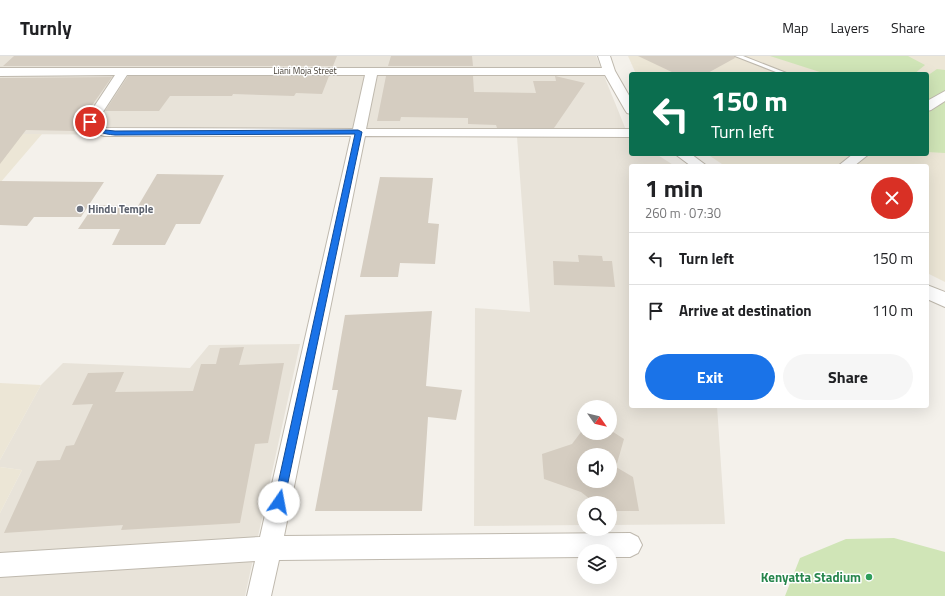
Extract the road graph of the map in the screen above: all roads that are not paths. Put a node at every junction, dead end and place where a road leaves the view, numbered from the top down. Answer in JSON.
{"nodes":[{"id":1,"x":604,"y":56,"type":"edge"},
{"id":2,"x":738,"y":56,"type":"edge"},
{"id":3,"x":81,"y":61,"type":"dead end"},
{"id":4,"x":124,"y":71,"type":"junction"},
{"id":5,"x":609,"y":71,"type":"junction"},
{"id":6,"x":0,"y":72,"type":"edge"},
{"id":7,"x":73,"y":72,"type":"junction"},
{"id":8,"x":372,"y":72,"type":"junction"},
{"id":9,"x":781,"y":72,"type":"edge"},
{"id":10,"x":945,"y":94,"type":"edge"},
{"id":11,"x":629,"y":106,"type":"edge"},
{"id":12,"x":929,"y":106,"type":"edge"},
{"id":13,"x":358,"y":132,"type":"junction"},
{"id":14,"x":629,"y":133,"type":"edge"},
{"id":15,"x":685,"y":156,"type":"edge"},
{"id":16,"x":859,"y":156,"type":"edge"},
{"id":17,"x":697,"y":164,"type":"edge"},
{"id":18,"x":848,"y":164,"type":"edge"},
{"id":19,"x":929,"y":292,"type":"edge"},
{"id":20,"x":945,"y":300,"type":"edge"},
{"id":21,"x":630,"y":544,"type":"dead end"},
{"id":22,"x":269,"y":548,"type":"junction"},
{"id":23,"x":0,"y":566,"type":"edge"},
{"id":24,"x":259,"y":596,"type":"edge"}],
"edges":[{"from":1,"to":5,"type":"street"},
{"from":2,"to":9,"type":"lane"},
{"from":3,"to":7,"type":"street"},
{"from":4,"to":7,"type":"street","name":"Liani Moja Street"},
{"from":4,"to":8,"type":"street","name":"Liani Moja Street"},
{"from":4,"to":13,"type":"street"},
{"from":5,"to":8,"type":"street","name":"Liani Moja Street"},
{"from":5,"to":11,"type":"street"},
{"from":6,"to":7,"type":"street","name":"Liani Moja Street"},
{"from":8,"to":13,"type":"street"},
{"from":10,"to":12,"type":"street"},
{"from":13,"to":14,"type":"street"},
{"from":13,"to":22,"type":"street"},
{"from":15,"to":17,"type":"street"},
{"from":16,"to":18,"type":"street"},
{"from":19,"to":20,"type":"street"},
{"from":21,"to":22,"type":"street"},
{"from":22,"to":23,"type":"street"},
{"from":22,"to":24,"type":"street"}]}
